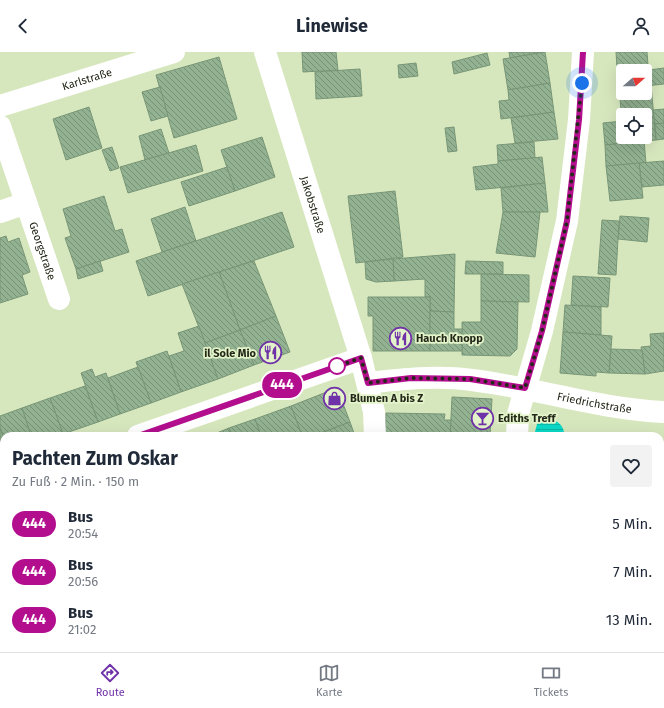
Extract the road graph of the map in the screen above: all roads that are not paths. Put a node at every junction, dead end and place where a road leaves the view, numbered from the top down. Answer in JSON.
{"nodes":[{"id":1,"x":174,"y":52,"type":"edge"},
{"id":2,"x":265,"y":52,"type":"edge"},
{"id":3,"x":583,"y":52,"type":"edge"},
{"id":4,"x":0,"y":106,"type":"edge"},
{"id":5,"x":0,"y":126,"type":"edge"},
{"id":6,"x":26,"y":203,"type":"junction"},
{"id":7,"x":0,"y":212,"type":"edge"},
{"id":8,"x":59,"y":299,"type":"dead end"},
{"id":9,"x":361,"y":358,"type":"junction"},
{"id":10,"x":368,"y":383,"type":"junction"},
{"id":11,"x":525,"y":388,"type":"junction"},
{"id":12,"x":664,"y":412,"type":"edge"},
{"id":13,"x":149,"y":432,"type":"edge"},
{"id":14,"x":375,"y":432,"type":"edge"},
{"id":15,"x":517,"y":432,"type":"edge"}],
"edges":[{"from":1,"to":4,"type":"street","name":"Karlstraße"},
{"from":2,"to":9,"type":"street","name":"Jakobstraße"},
{"from":3,"to":11,"type":"street"},
{"from":5,"to":6,"type":"street","name":"Georgstraße"},
{"from":6,"to":7,"type":"street"},
{"from":6,"to":8,"type":"street","name":"Georgstraße"},
{"from":9,"to":10,"type":"street","name":"Jakobstraße"},
{"from":9,"to":13,"type":"street"},
{"from":10,"to":11,"type":"street","name":"Friedrichstraße"},
{"from":10,"to":14,"type":"street","name":"Jakobstraße"},
{"from":11,"to":12,"type":"street","name":"Friedrichstraße"},
{"from":11,"to":15,"type":"street"}]}
